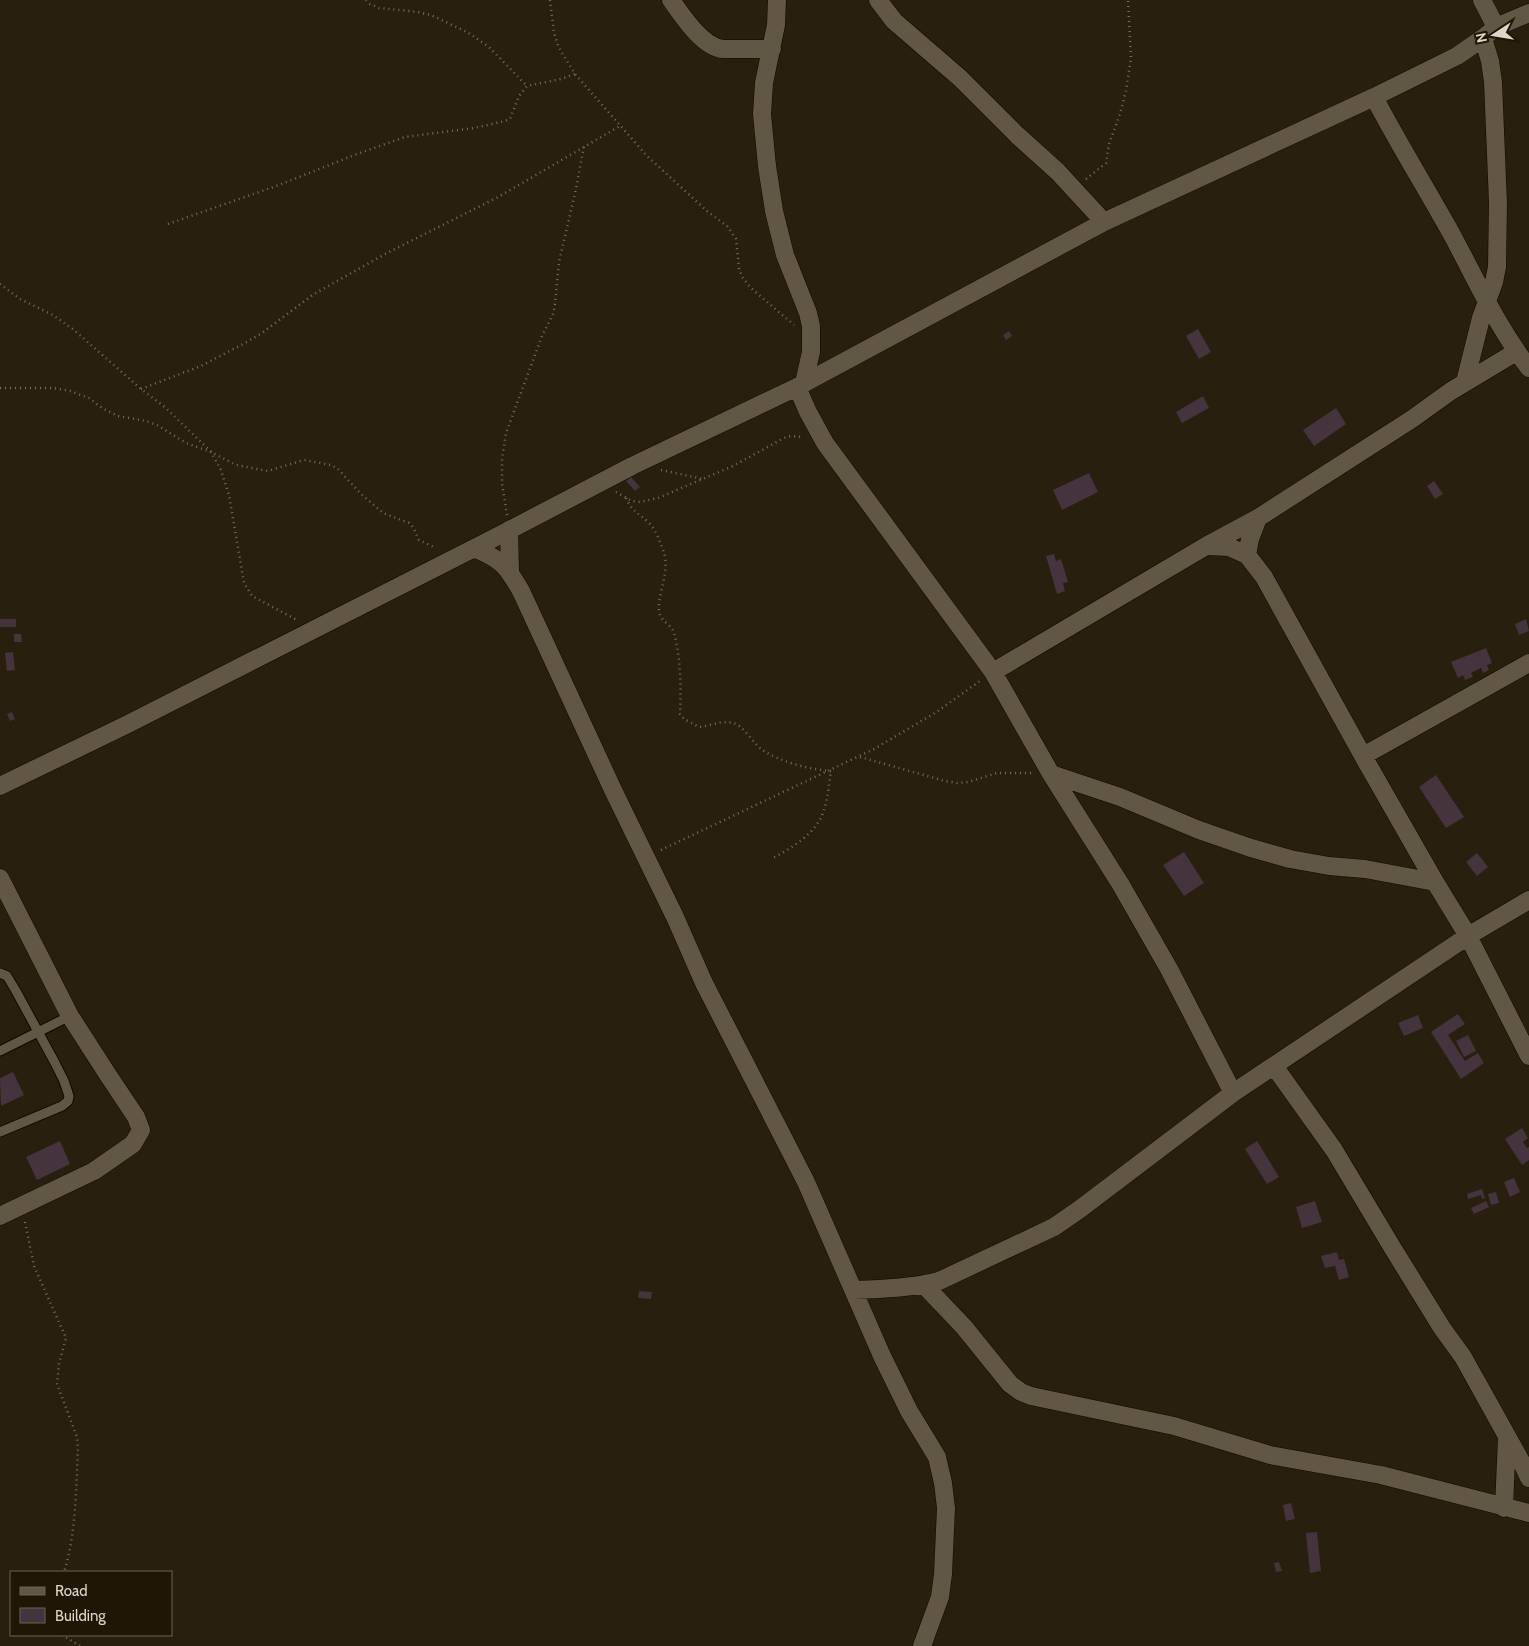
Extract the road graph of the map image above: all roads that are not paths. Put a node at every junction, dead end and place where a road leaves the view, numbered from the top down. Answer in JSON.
{"nodes":[{"id":1,"x":671,"y":0,"type":"edge"},
{"id":2,"x":777,"y":0,"type":"edge"},
{"id":3,"x":878,"y":0,"type":"edge"},
{"id":4,"x":1482,"y":0,"type":"edge"},
{"id":5,"x":1529,"y":13,"type":"edge"},
{"id":6,"x":1490,"y":32,"type":"junction"},
{"id":7,"x":772,"y":49,"type":"junction"},
{"id":8,"x":1374,"y":97,"type":"junction"},
{"id":9,"x":1104,"y":222,"type":"junction"},
{"id":10,"x":1487,"y":303,"type":"junction"},
{"id":11,"x":1516,"y":352,"type":"junction"},
{"id":12,"x":1529,"y":368,"type":"edge"},
{"id":13,"x":1465,"y":382,"type":"junction"},
{"id":14,"x":800,"y":385,"type":"junction"},
{"id":15,"x":1258,"y":518,"type":"junction"},
{"id":16,"x":510,"y":530,"type":"junction"},
{"id":17,"x":1206,"y":546,"type":"junction"},
{"id":18,"x":467,"y":552,"type":"junction"},
{"id":19,"x":1247,"y":555,"type":"junction"},
{"id":20,"x":510,"y":570,"type":"junction"},
{"id":21,"x":1529,"y":663,"type":"edge"},
{"id":22,"x":993,"y":672,"type":"junction"},
{"id":23,"x":1363,"y":756,"type":"junction"},
{"id":24,"x":1051,"y":774,"type":"junction"},
{"id":25,"x":0,"y":786,"type":"edge"},
{"id":26,"x":0,"y":878,"type":"edge"},
{"id":27,"x":1435,"y":882,"type":"junction"},
{"id":28,"x":1529,"y":900,"type":"edge"},
{"id":29,"x":1468,"y":936,"type":"junction"},
{"id":30,"x":0,"y":973,"type":"edge"},
{"id":31,"x":70,"y":1016,"type":"junction"},
{"id":32,"x":38,"y":1033,"type":"junction"},
{"id":33,"x":0,"y":1051,"type":"edge"},
{"id":34,"x":1529,"y":1056,"type":"edge"},
{"id":35,"x":1274,"y":1066,"type":"junction"},
{"id":36,"x":1233,"y":1093,"type":"junction"},
{"id":37,"x":0,"y":1132,"type":"edge"},
{"id":38,"x":0,"y":1216,"type":"edge"},
{"id":39,"x":924,"y":1285,"type":"junction"},
{"id":40,"x":854,"y":1290,"type":"junction"},
{"id":41,"x":1507,"y":1436,"type":"junction"},
{"id":42,"x":1529,"y":1478,"type":"edge"},
{"id":43,"x":1504,"y":1508,"type":"junction"},
{"id":44,"x":1529,"y":1513,"type":"edge"},
{"id":45,"x":922,"y":1646,"type":"edge"}],
"edges":[{"from":1,"to":7,"type":"street"},
{"from":2,"to":7,"type":"street"},
{"from":3,"to":9,"type":"street"},
{"from":4,"to":6,"type":"street"},
{"from":5,"to":6,"type":"street"},
{"from":6,"to":8,"type":"street"},
{"from":6,"to":10,"type":"street"},
{"from":7,"to":14,"type":"street"},
{"from":8,"to":9,"type":"street"},
{"from":8,"to":10,"type":"street"},
{"from":9,"to":14,"type":"street"},
{"from":10,"to":11,"type":"street"},
{"from":10,"to":13,"type":"street"},
{"from":11,"to":12,"type":"street"},
{"from":11,"to":13,"type":"street"},
{"from":13,"to":15,"type":"street"},
{"from":14,"to":16,"type":"street"},
{"from":14,"to":22,"type":"street"},
{"from":15,"to":17,"type":"street"},
{"from":15,"to":19,"type":"street"},
{"from":16,"to":18,"type":"street"},
{"from":16,"to":20,"type":"street"},
{"from":17,"to":19,"type":"street"},
{"from":17,"to":22,"type":"street"},
{"from":18,"to":20,"type":"street"},
{"from":18,"to":25,"type":"street"},
{"from":19,"to":23,"type":"street"},
{"from":20,"to":40,"type":"street"},
{"from":21,"to":23,"type":"street"},
{"from":22,"to":24,"type":"street"},
{"from":23,"to":27,"type":"street"},
{"from":24,"to":27,"type":"street"},
{"from":24,"to":36,"type":"street"},
{"from":26,"to":31,"type":"street"},
{"from":27,"to":29,"type":"street"},
{"from":28,"to":29,"type":"street"},
{"from":29,"to":34,"type":"street"},
{"from":29,"to":35,"type":"street"},
{"from":30,"to":32,"type":"lane"},
{"from":31,"to":32,"type":"lane"},
{"from":31,"to":38,"type":"street"},
{"from":32,"to":33,"type":"lane"},
{"from":32,"to":37,"type":"lane"},
{"from":35,"to":36,"type":"street"},
{"from":35,"to":41,"type":"street"},
{"from":36,"to":39,"type":"street"},
{"from":39,"to":40,"type":"street"},
{"from":39,"to":43,"type":"street"},
{"from":40,"to":45,"type":"street"},
{"from":41,"to":42,"type":"street"},
{"from":41,"to":43,"type":"street"},
{"from":43,"to":44,"type":"street"}]}
